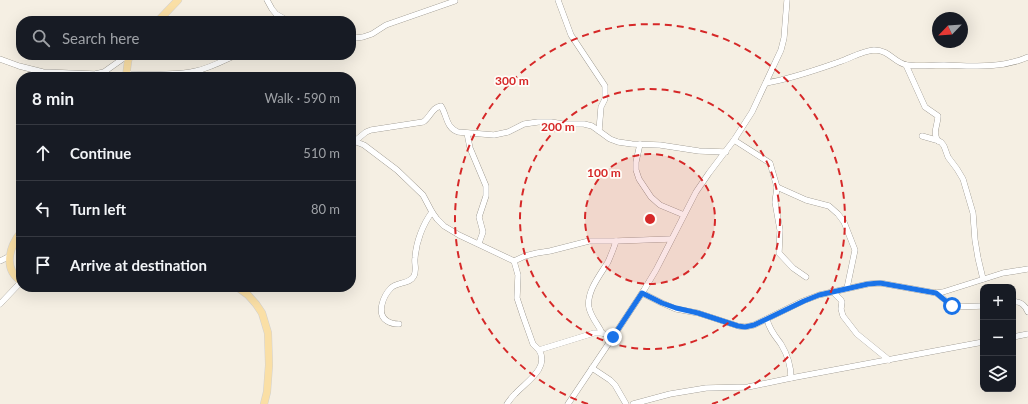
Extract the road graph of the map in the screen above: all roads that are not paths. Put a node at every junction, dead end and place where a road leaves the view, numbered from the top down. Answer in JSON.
{"nodes":[{"id":1,"x":178,"y":0,"type":"edge"},
{"id":2,"x":267,"y":0,"type":"edge"},
{"id":3,"x":558,"y":0,"type":"edge"},
{"id":4,"x":787,"y":0,"type":"edge"},
{"id":5,"x":455,"y":1,"type":"edge"},
{"id":6,"x":163,"y":16,"type":"edge"},
{"id":7,"x":279,"y":16,"type":"edge"},
{"id":8,"x":356,"y":38,"type":"edge"},
{"id":9,"x":1028,"y":57,"type":"edge"},
{"id":10,"x":0,"y":59,"type":"edge"},
{"id":11,"x":122,"y":60,"type":"edge"},
{"id":12,"x":128,"y":60,"type":"edge"},
{"id":13,"x":225,"y":60,"type":"edge"},
{"id":14,"x":906,"y":65,"type":"junction"},
{"id":15,"x":43,"y":72,"type":"edge"},
{"id":16,"x":104,"y":72,"type":"edge"},
{"id":17,"x":126,"y":72,"type":"edge"},
{"id":18,"x":190,"y":72,"type":"edge"},
{"id":19,"x":766,"y":83,"type":"junction"},
{"id":20,"x":599,"y":131,"type":"junction"},
{"id":21,"x":467,"y":133,"type":"junction"},
{"id":22,"x":922,"y":136,"type":"dead end"},
{"id":23,"x":356,"y":139,"type":"edge"},
{"id":24,"x":734,"y":140,"type":"junction"},
{"id":25,"x":938,"y":141,"type":"junction"},
{"id":26,"x":356,"y":142,"type":"edge"},
{"id":27,"x":640,"y":144,"type":"junction"},
{"id":28,"x":726,"y":152,"type":"junction"},
{"id":29,"x":777,"y":187,"type":"junction"},
{"id":30,"x":432,"y":212,"type":"junction"},
{"id":31,"x":684,"y":214,"type":"junction"},
{"id":32,"x":672,"y":239,"type":"junction"},
{"id":33,"x":16,"y":240,"type":"edge"},
{"id":34,"x":616,"y":241,"type":"junction"},
{"id":35,"x":479,"y":243,"type":"junction"},
{"id":36,"x":10,"y":256,"type":"junction"},
{"id":37,"x":0,"y":261,"type":"edge"},
{"id":38,"x":514,"y":261,"type":"junction"},
{"id":39,"x":1028,"y":269,"type":"edge"},
{"id":40,"x":16,"y":277,"type":"edge"},
{"id":41,"x":806,"y":277,"type":"dead end"},
{"id":42,"x":983,"y":279,"type":"junction"},
{"id":43,"x":16,"y":287,"type":"edge"},
{"id":44,"x":848,"y":288,"type":"junction"},
{"id":45,"x":832,"y":291,"type":"junction"},
{"id":46,"x":244,"y":292,"type":"edge"},
{"id":47,"x":642,"y":293,"type":"junction"},
{"id":48,"x":936,"y":293,"type":"junction"},
{"id":49,"x":1016,"y":302,"type":"edge"},
{"id":50,"x":0,"y":304,"type":"edge"},
{"id":51,"x":980,"y":306,"type":"edge"},
{"id":52,"x":1028,"y":312,"type":"edge"},
{"id":53,"x":767,"y":319,"type":"junction"},
{"id":54,"x":399,"y":324,"type":"dead end"},
{"id":55,"x":602,"y":333,"type":"junction"},
{"id":56,"x":1028,"y":334,"type":"edge"},
{"id":57,"x":1016,"y":336,"type":"edge"},
{"id":58,"x":613,"y":337,"type":"junction"},
{"id":59,"x":980,"y":343,"type":"edge"},
{"id":60,"x":539,"y":350,"type":"junction"},
{"id":61,"x":890,"y":360,"type":"junction"},
{"id":62,"x":592,"y":368,"type":"junction"},
{"id":63,"x":791,"y":378,"type":"junction"},
{"id":64,"x":264,"y":404,"type":"edge"},
{"id":65,"x":506,"y":404,"type":"edge"},
{"id":66,"x":568,"y":404,"type":"edge"},
{"id":67,"x":626,"y":404,"type":"edge"},
{"id":68,"x":633,"y":404,"type":"edge"}],
"edges":[{"from":1,"to":6,"type":"main road"},
{"from":2,"to":7,"type":"street"},
{"from":3,"to":20,"type":"street"},
{"from":4,"to":19,"type":"street"},
{"from":5,"to":8,"type":"street"},
{"from":9,"to":14,"type":"street"},
{"from":10,"to":15,"type":"street"},
{"from":11,"to":16,"type":"street"},
{"from":12,"to":17,"type":"main road"},
{"from":13,"to":18,"type":"street"},
{"from":14,"to":19,"type":"street"},
{"from":14,"to":25,"type":"street"},
{"from":19,"to":24,"type":"street"},
{"from":20,"to":21,"type":"street"},
{"from":20,"to":27,"type":"street"},
{"from":21,"to":23,"type":"street"},
{"from":21,"to":35,"type":"street"},
{"from":22,"to":25,"type":"street"},
{"from":24,"to":28,"type":"street"},
{"from":24,"to":29,"type":"street"},
{"from":25,"to":42,"type":"street"},
{"from":26,"to":30,"type":"street"},
{"from":27,"to":28,"type":"street"},
{"from":27,"to":31,"type":"street"},
{"from":28,"to":31,"type":"street"},
{"from":29,"to":41,"type":"street"},
{"from":29,"to":44,"type":"street"},
{"from":30,"to":35,"type":"street"},
{"from":30,"to":54,"type":"street"},
{"from":31,"to":32,"type":"street"},
{"from":32,"to":34,"type":"street"},
{"from":32,"to":47,"type":"street"},
{"from":33,"to":36,"type":"main road"},
{"from":34,"to":38,"type":"street"},
{"from":34,"to":55,"type":"street"},
{"from":35,"to":38,"type":"street"},
{"from":36,"to":37,"type":"street"},
{"from":36,"to":40,"type":"main road"},
{"from":38,"to":60,"type":"street"},
{"from":39,"to":42,"type":"street"},
{"from":42,"to":48,"type":"street"},
{"from":43,"to":50,"type":"street"},
{"from":44,"to":45,"type":"street"},
{"from":44,"to":48,"type":"street"},
{"from":45,"to":53,"type":"street"},
{"from":45,"to":61,"type":"street"},
{"from":46,"to":64,"type":"main road"},
{"from":47,"to":53,"type":"street"},
{"from":47,"to":58,"type":"street"},
{"from":48,"to":51,"type":"street"},
{"from":49,"to":52,"type":"street"},
{"from":53,"to":63,"type":"street"},
{"from":55,"to":58,"type":"street"},
{"from":55,"to":60,"type":"street"},
{"from":56,"to":57,"type":"street"},
{"from":58,"to":62,"type":"street"},
{"from":59,"to":61,"type":"street"},
{"from":60,"to":65,"type":"street"},
{"from":61,"to":63,"type":"street"},
{"from":62,"to":66,"type":"street"},
{"from":62,"to":67,"type":"street"},
{"from":63,"to":68,"type":"street"}]}
